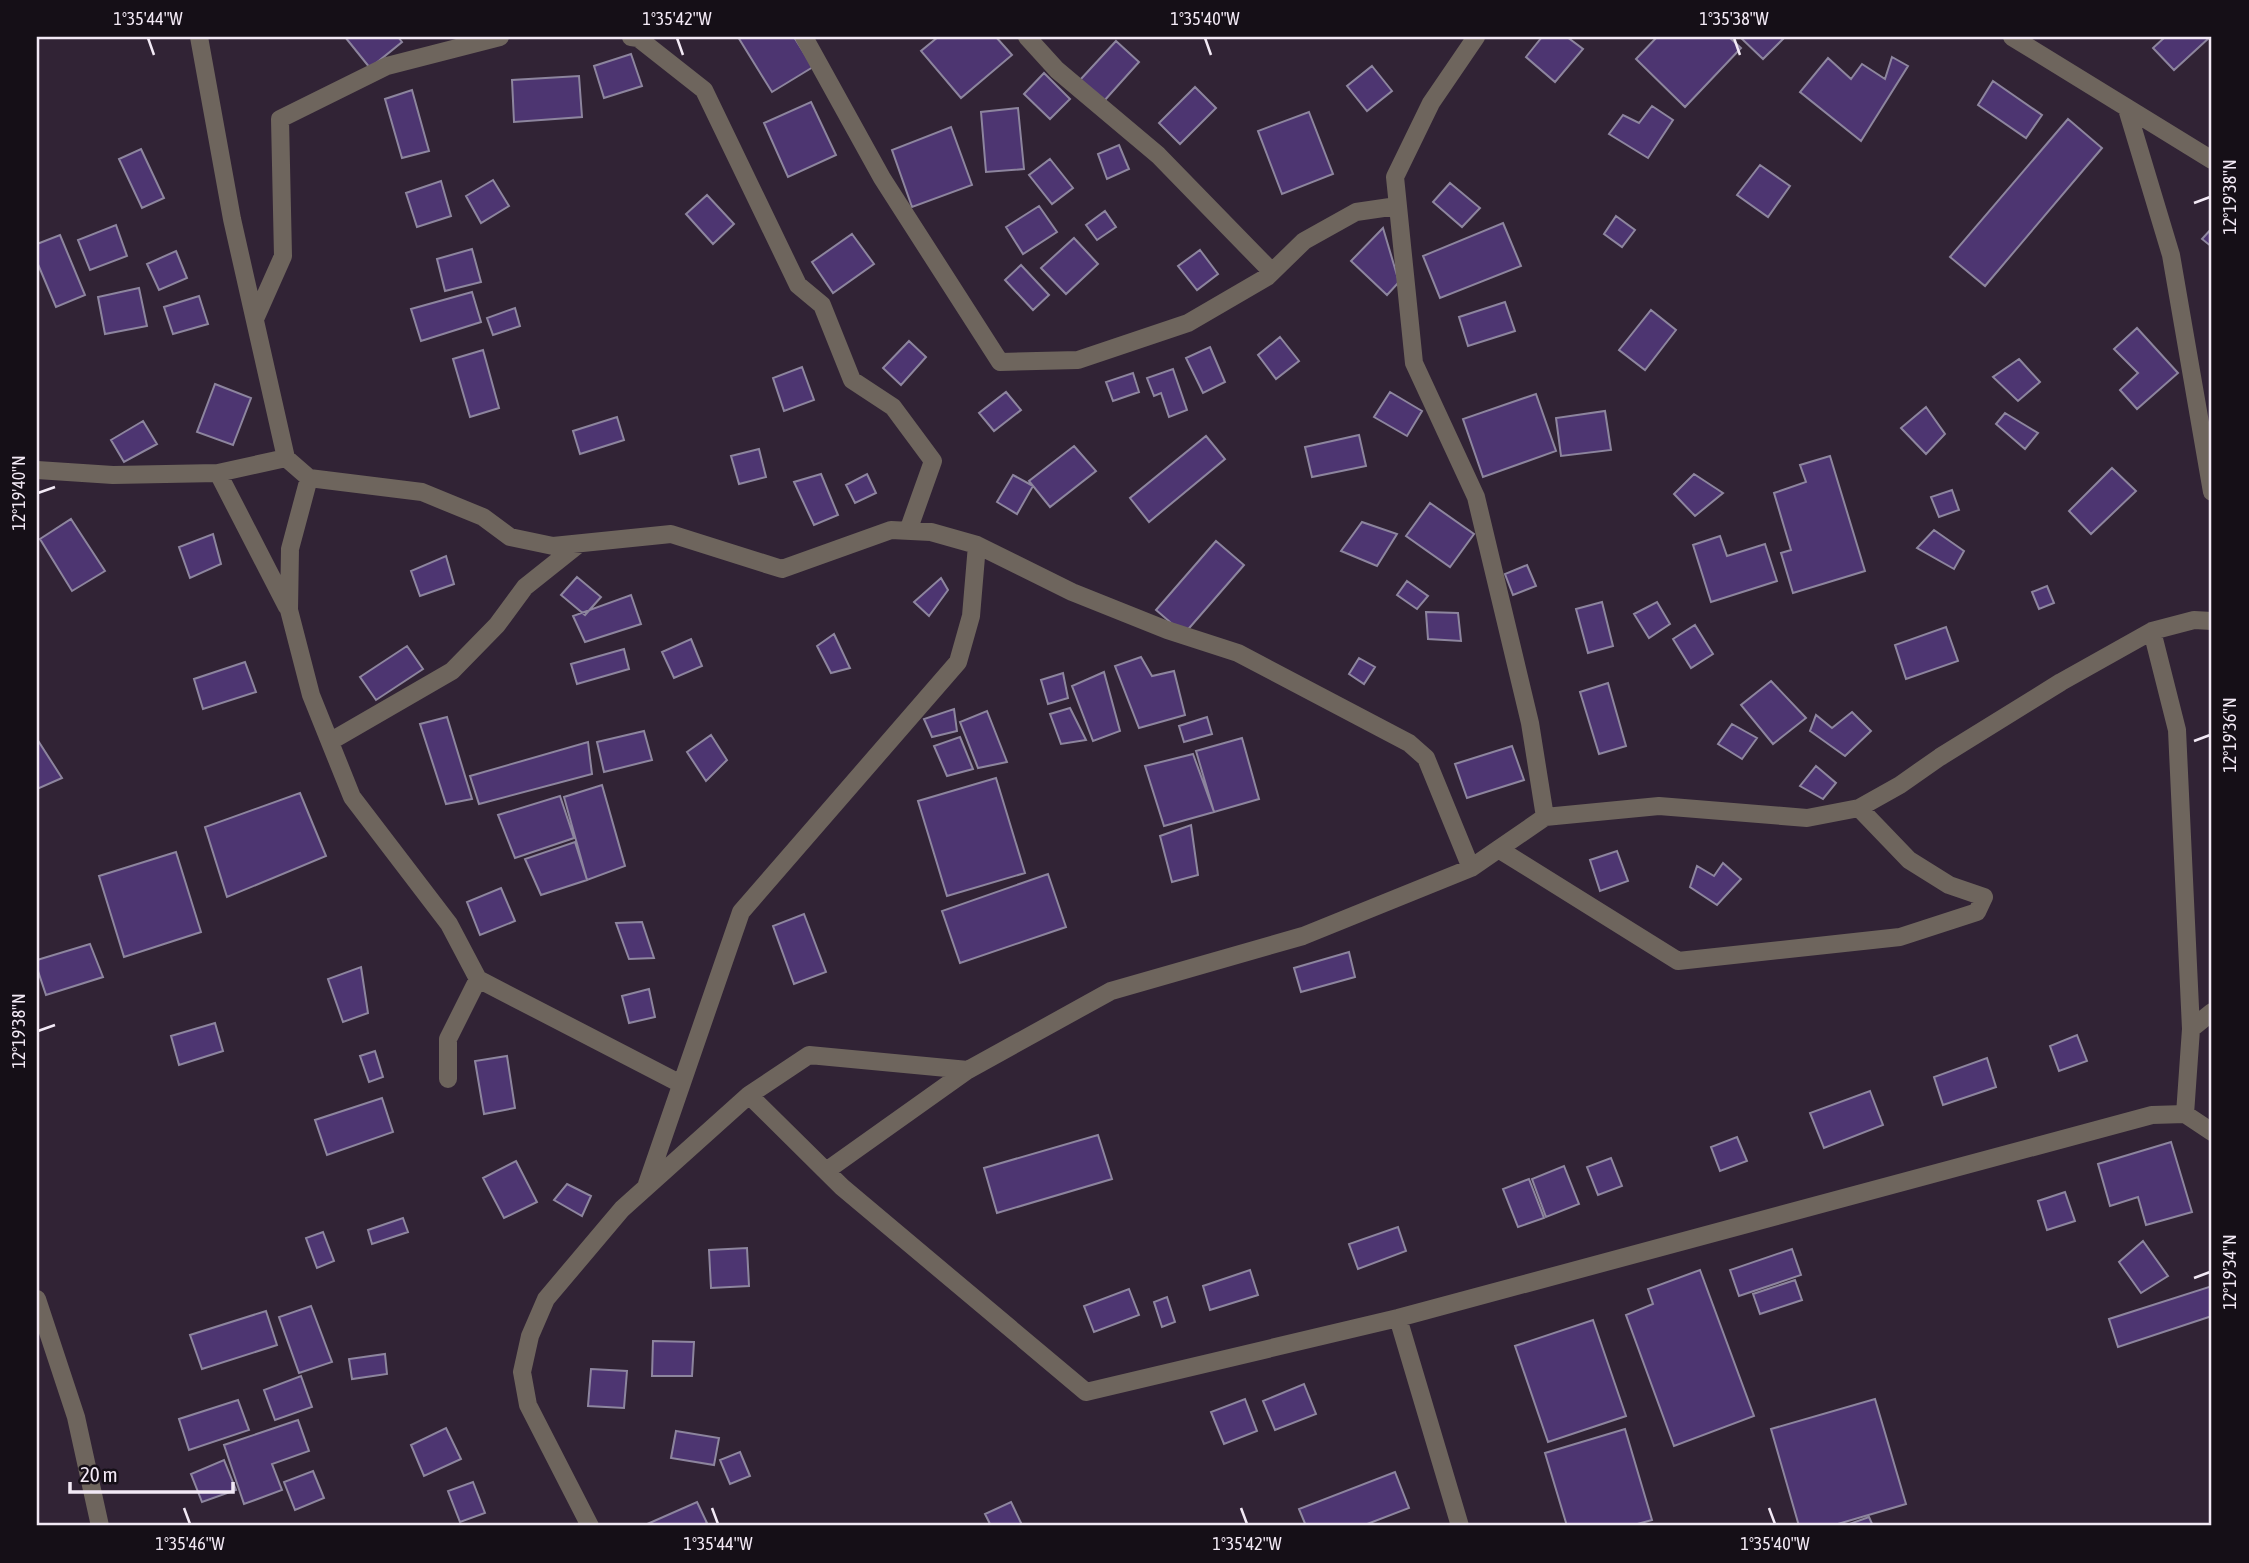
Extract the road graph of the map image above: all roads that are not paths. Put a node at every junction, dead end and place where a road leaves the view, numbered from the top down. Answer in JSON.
{"nodes":[{"id":1,"x":199,"y":37,"type":"edge"},
{"id":2,"x":500,"y":37,"type":"edge"},
{"id":3,"x":631,"y":37,"type":"edge"},
{"id":4,"x":804,"y":37,"type":"edge"},
{"id":5,"x":1027,"y":37,"type":"edge"},
{"id":6,"x":1476,"y":37,"type":"edge"},
{"id":7,"x":2012,"y":37,"type":"edge"},
{"id":8,"x":2127,"y":108,"type":"junction"},
{"id":9,"x":2212,"y":160,"type":"edge"},
{"id":10,"x":1397,"y":206,"type":"junction"},
{"id":11,"x":1272,"y":272,"type":"junction"},
{"id":12,"x":255,"y":319,"type":"junction"},
{"id":13,"x":286,"y":458,"type":"junction"},
{"id":14,"x":37,"y":470,"type":"edge"},
{"id":15,"x":218,"y":472,"type":"junction"},
{"id":16,"x":309,"y":478,"type":"junction"},
{"id":17,"x":2212,"y":492,"type":"edge"},
{"id":18,"x":908,"y":531,"type":"junction"},
{"id":19,"x":579,"y":544,"type":"junction"},
{"id":20,"x":978,"y":545,"type":"junction"},
{"id":21,"x":289,"y":610,"type":"junction"},
{"id":22,"x":2212,"y":621,"type":"edge"},
{"id":23,"x":2152,"y":631,"type":"junction"},
{"id":24,"x":331,"y":741,"type":"junction"},
{"id":25,"x":1859,"y":808,"type":"junction"},
{"id":26,"x":1545,"y":817,"type":"junction"},
{"id":27,"x":1500,"y":849,"type":"junction"},
{"id":28,"x":1471,"y":868,"type":"junction"},
{"id":29,"x":478,"y":979,"type":"junction"},
{"id":30,"x":2212,"y":1012,"type":"edge"},
{"id":31,"x":2191,"y":1029,"type":"junction"},
{"id":32,"x":968,"y":1070,"type":"junction"},
{"id":33,"x":448,"y":1079,"type":"dead end"},
{"id":34,"x":681,"y":1084,"type":"junction"},
{"id":35,"x":749,"y":1095,"type":"junction"},
{"id":36,"x":2185,"y":1114,"type":"junction"},
{"id":37,"x":2212,"y":1132,"type":"edge"},
{"id":38,"x":826,"y":1171,"type":"junction"},
{"id":39,"x":646,"y":1187,"type":"junction"},
{"id":40,"x":37,"y":1299,"type":"edge"},
{"id":41,"x":1398,"y":1318,"type":"junction"},
{"id":42,"x":100,"y":1526,"type":"edge"},
{"id":43,"x":590,"y":1526,"type":"edge"},
{"id":44,"x":1460,"y":1526,"type":"edge"}],
"edges":[{"from":1,"to":12,"type":"street"},
{"from":2,"to":12,"type":"street"},
{"from":3,"to":18,"type":"street"},
{"from":4,"to":11,"type":"street"},
{"from":5,"to":11,"type":"street"},
{"from":6,"to":10,"type":"street"},
{"from":7,"to":8,"type":"street"},
{"from":8,"to":9,"type":"street"},
{"from":8,"to":17,"type":"street"},
{"from":10,"to":11,"type":"street"},
{"from":10,"to":26,"type":"street"},
{"from":12,"to":13,"type":"street"},
{"from":13,"to":15,"type":"street"},
{"from":13,"to":16,"type":"street"},
{"from":14,"to":15,"type":"street"},
{"from":15,"to":21,"type":"street"},
{"from":16,"to":19,"type":"street"},
{"from":16,"to":21,"type":"street"},
{"from":18,"to":19,"type":"street"},
{"from":18,"to":20,"type":"street"},
{"from":19,"to":24,"type":"street"},
{"from":20,"to":28,"type":"street"},
{"from":20,"to":34,"type":"street"},
{"from":21,"to":24,"type":"street"},
{"from":22,"to":23,"type":"street"},
{"from":23,"to":25,"type":"street"},
{"from":23,"to":31,"type":"street"},
{"from":24,"to":29,"type":"street"},
{"from":25,"to":26,"type":"street"},
{"from":25,"to":27,"type":"street"},
{"from":26,"to":27,"type":"street"},
{"from":27,"to":28,"type":"street"},
{"from":28,"to":32,"type":"street"},
{"from":29,"to":33,"type":"street"},
{"from":29,"to":34,"type":"street"},
{"from":30,"to":31,"type":"street"},
{"from":31,"to":36,"type":"street"},
{"from":32,"to":35,"type":"street"},
{"from":32,"to":38,"type":"street"},
{"from":34,"to":39,"type":"street"},
{"from":35,"to":38,"type":"street"},
{"from":35,"to":39,"type":"street"},
{"from":36,"to":37,"type":"street"},
{"from":36,"to":41,"type":"street"},
{"from":38,"to":41,"type":"street"},
{"from":39,"to":43,"type":"street"},
{"from":40,"to":42,"type":"street"},
{"from":41,"to":44,"type":"street"}]}
